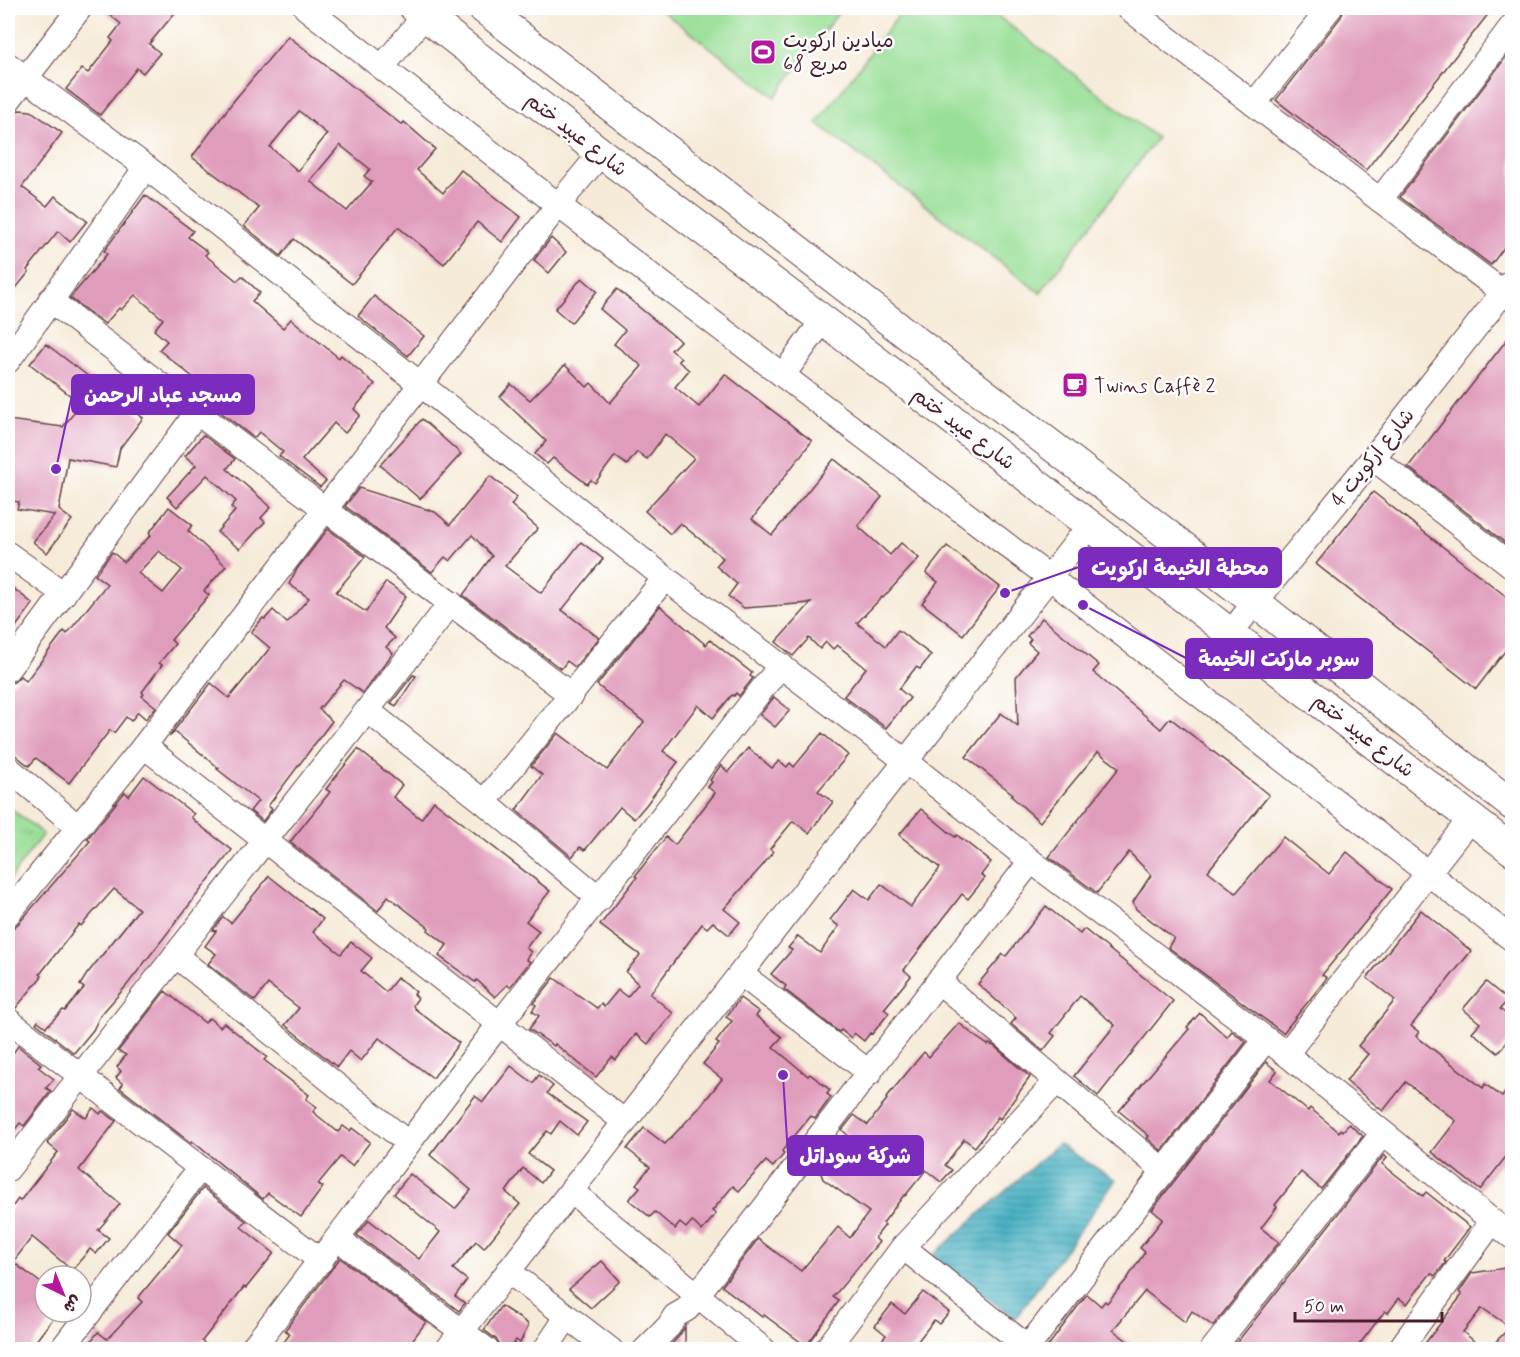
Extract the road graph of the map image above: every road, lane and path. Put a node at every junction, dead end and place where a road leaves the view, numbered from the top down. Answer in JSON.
{"nodes":[{"id":1,"x":80,"y":8,"type":"edge"},
{"id":2,"x":306,"y":8,"type":"edge"},
{"id":3,"x":483,"y":8,"type":"edge"},
{"id":4,"x":1330,"y":8,"type":"edge"},
{"id":5,"x":1137,"y":10,"type":"edge"},
{"id":6,"x":420,"y":11,"type":"edge"},
{"id":7,"x":1512,"y":26,"type":"edge"},
{"id":8,"x":383,"y":66,"type":"junction"},
{"id":9,"x":16,"y":72,"type":"edge"},
{"id":10,"x":8,"y":101,"type":"edge"},
{"id":11,"x":1254,"y":104,"type":"junction"},
{"id":12,"x":600,"y":153,"type":"junction"},
{"id":13,"x":146,"y":167,"type":"junction"},
{"id":14,"x":1380,"y":200,"type":"junction"},
{"id":15,"x":558,"y":205,"type":"junction"},
{"id":16,"x":1509,"y":291,"type":"edge"},
{"id":17,"x":50,"y":300,"type":"junction"},
{"id":18,"x":823,"y":320,"type":"junction"},
{"id":19,"x":8,"y":361,"type":"edge"},
{"id":20,"x":783,"y":375,"type":"junction"},
{"id":21,"x":422,"y":384,"type":"junction"},
{"id":22,"x":196,"y":414,"type":"junction"},
{"id":23,"x":1372,"y":458,"type":"junction"},
{"id":24,"x":327,"y":509,"type":"junction"},
{"id":25,"x":1090,"y":525,"type":"junction"},
{"id":26,"x":8,"y":554,"type":"edge"},
{"id":27,"x":1512,"y":566,"type":"edge"},
{"id":28,"x":1049,"y":577,"type":"junction"},
{"id":29,"x":664,"y":578,"type":"junction"},
{"id":30,"x":64,"y":594,"type":"junction"},
{"id":31,"x":1255,"y":602,"type":"junction"},
{"id":32,"x":451,"y":603,"type":"junction"},
{"id":33,"x":1231,"y":632,"type":"junction"},
{"id":34,"x":781,"y":665,"type":"junction"},
{"id":35,"x":8,"y":669,"type":"edge"},
{"id":36,"x":571,"y":695,"type":"junction"},
{"id":37,"x":368,"y":711,"type":"junction"},
{"id":38,"x":144,"y":746,"type":"junction"},
{"id":39,"x":907,"y":762,"type":"junction"},
{"id":40,"x":8,"y":768,"type":"edge"},
{"id":41,"x":484,"y":802,"type":"junction"},
{"id":42,"x":1512,"y":805,"type":"edge"},
{"id":43,"x":1470,"y":818,"type":"junction"},
{"id":44,"x":78,"y":827,"type":"junction"},
{"id":45,"x":264,"y":840,"type":"junction"},
{"id":46,"x":1512,"y":850,"type":"edge"},
{"id":47,"x":1031,"y":861,"type":"junction"},
{"id":48,"x":1427,"y":874,"type":"junction"},
{"id":49,"x":600,"y":899,"type":"junction"},
{"id":50,"x":8,"y":914,"type":"edge"},
{"id":51,"x":1512,"y":939,"type":"edge"},
{"id":52,"x":175,"y":955,"type":"junction"},
{"id":53,"x":741,"y":974,"type":"junction"},
{"id":54,"x":938,"y":981,"type":"junction"},
{"id":55,"x":8,"y":1020,"type":"edge"},
{"id":56,"x":501,"y":1023,"type":"junction"},
{"id":57,"x":1266,"y":1039,"type":"junction"},
{"id":58,"x":1286,"y":1054,"type":"junction"},
{"id":59,"x":870,"y":1073,"type":"junction"},
{"id":60,"x":79,"y":1076,"type":"junction"},
{"id":61,"x":1056,"y":1082,"type":"junction"},
{"id":62,"x":625,"y":1122,"type":"junction"},
{"id":63,"x":1383,"y":1133,"type":"junction"},
{"id":64,"x":408,"y":1143,"type":"junction"},
{"id":65,"x":200,"y":1168,"type":"junction"},
{"id":66,"x":8,"y":1169,"type":"edge"},
{"id":67,"x":1164,"y":1171,"type":"junction"},
{"id":68,"x":571,"y":1191,"type":"junction"},
{"id":69,"x":1492,"y":1222,"type":"junction"},
{"id":70,"x":1512,"y":1237,"type":"edge"},
{"id":71,"x":338,"y":1239,"type":"junction"},
{"id":72,"x":903,"y":1247,"type":"junction"},
{"id":73,"x":321,"y":1261,"type":"junction"},
{"id":74,"x":508,"y":1271,"type":"junction"},
{"id":75,"x":698,"y":1294,"type":"junction"},
{"id":76,"x":567,"y":1317,"type":"junction"},
{"id":77,"x":454,"y":1340,"type":"edge"},
{"id":78,"x":1029,"y":1348,"type":"edge"},
{"id":79,"x":61,"y":1350,"type":"edge"},
{"id":80,"x":251,"y":1350,"type":"edge"},
{"id":81,"x":487,"y":1350,"type":"edge"},
{"id":82,"x":545,"y":1350,"type":"edge"},
{"id":83,"x":611,"y":1350,"type":"edge"},
{"id":84,"x":645,"y":1350,"type":"edge"},
{"id":85,"x":764,"y":1350,"type":"edge"},
{"id":86,"x":826,"y":1350,"type":"edge"},
{"id":87,"x":1212,"y":1350,"type":"edge"},
{"id":88,"x":1399,"y":1350,"type":"edge"}],
"edges":[{"from":1,"to":9,"type":"street"},
{"from":2,"to":8,"type":"street"},
{"from":3,"to":31,"type":"main road","name":"شارع عبيد ختم"},
{"from":4,"to":11,"type":"street"},
{"from":5,"to":11,"type":"street"},
{"from":6,"to":8,"type":"street"},
{"from":6,"to":12,"type":"main road","name":"شارع عبيد ختم"},
{"from":7,"to":14,"type":"street"},
{"from":8,"to":15,"type":"street"},
{"from":9,"to":10,"type":"street"},
{"from":9,"to":13,"type":"street"},
{"from":11,"to":14,"type":"street"},
{"from":12,"to":15,"type":"street"},
{"from":12,"to":18,"type":"main road","name":"شارع عبيد ختم"},
{"from":13,"to":17,"type":"street"},
{"from":13,"to":21,"type":"street"},
{"from":14,"to":16,"type":"street"},
{"from":15,"to":20,"type":"street"},
{"from":15,"to":21,"type":"street"},
{"from":16,"to":23,"type":"street","name":"شارع اركويت 4"},
{"from":17,"to":19,"type":"street"},
{"from":17,"to":22,"type":"street"},
{"from":18,"to":20,"type":"street"},
{"from":18,"to":25,"type":"main road","name":"شارع عبيد ختم"},
{"from":20,"to":28,"type":"street"},
{"from":21,"to":24,"type":"street"},
{"from":21,"to":29,"type":"street"},
{"from":22,"to":24,"type":"street"},
{"from":22,"to":30,"type":"street"},
{"from":23,"to":27,"type":"street"},
{"from":23,"to":31,"type":"street","name":"شارع اركويت 4"},
{"from":24,"to":32,"type":"street"},
{"from":24,"to":38,"type":"street"},
{"from":25,"to":28,"type":"street"},
{"from":25,"to":33,"type":"main road","name":"شارع عبيد ختم"},
{"from":26,"to":30,"type":"street"},
{"from":28,"to":39,"type":"street"},
{"from":28,"to":48,"type":"street"},
{"from":29,"to":34,"type":"street"},
{"from":29,"to":36,"type":"street"},
{"from":30,"to":35,"type":"street"},
{"from":31,"to":33,"type":"street","name":"شارع اركويت 4"},
{"from":31,"to":42,"type":"main road","name":"شارع عبيد ختم"},
{"from":32,"to":36,"type":"street"},
{"from":32,"to":37,"type":"street"},
{"from":33,"to":43,"type":"main road","name":"شارع عبيد ختم"},
{"from":34,"to":39,"type":"street"},
{"from":34,"to":49,"type":"street"},
{"from":36,"to":41,"type":"street"},
{"from":37,"to":41,"type":"street"},
{"from":37,"to":45,"type":"street"},
{"from":38,"to":44,"type":"street"},
{"from":38,"to":45,"type":"street"},
{"from":39,"to":47,"type":"street"},
{"from":39,"to":53,"type":"street"},
{"from":40,"to":44,"type":"street"},
{"from":41,"to":49,"type":"street"},
{"from":43,"to":46,"type":"main road","name":"شارع عبيد ختم"},
{"from":43,"to":48,"type":"street"},
{"from":44,"to":50,"type":"street"},
{"from":45,"to":52,"type":"street"},
{"from":45,"to":56,"type":"street"},
{"from":47,"to":54,"type":"street"},
{"from":47,"to":57,"type":"street"},
{"from":48,"to":51,"type":"street"},
{"from":48,"to":58,"type":"street"},
{"from":49,"to":56,"type":"street"},
{"from":52,"to":60,"type":"street"},
{"from":52,"to":64,"type":"street"},
{"from":53,"to":59,"type":"street"},
{"from":53,"to":62,"type":"street"},
{"from":54,"to":59,"type":"street"},
{"from":54,"to":61,"type":"street"},
{"from":55,"to":60,"type":"street"},
{"from":56,"to":62,"type":"street"},
{"from":56,"to":64,"type":"street"},
{"from":57,"to":58,"type":"street"},
{"from":57,"to":67,"type":"street"},
{"from":58,"to":63,"type":"street"},
{"from":59,"to":75,"type":"street"},
{"from":60,"to":65,"type":"street"},
{"from":60,"to":66,"type":"street"},
{"from":61,"to":67,"type":"street"},
{"from":61,"to":72,"type":"street"},
{"from":62,"to":68,"type":"street"},
{"from":63,"to":69,"type":"street"},
{"from":63,"to":87,"type":"street"},
{"from":64,"to":71,"type":"street"},
{"from":65,"to":73,"type":"street"},
{"from":65,"to":79,"type":"street"},
{"from":67,"to":78,"type":"street"},
{"from":68,"to":74,"type":"street"},
{"from":68,"to":75,"type":"street"},
{"from":69,"to":70,"type":"street"},
{"from":69,"to":88,"type":"street"},
{"from":71,"to":73,"type":"street"},
{"from":71,"to":77,"type":"street"},
{"from":72,"to":78,"type":"street"},
{"from":72,"to":86,"type":"street"},
{"from":73,"to":80,"type":"street"},
{"from":74,"to":76,"type":"street"},
{"from":74,"to":77,"type":"street"},
{"from":75,"to":84,"type":"street"},
{"from":75,"to":85,"type":"street"},
{"from":76,"to":82,"type":"street"},
{"from":76,"to":83,"type":"street"},
{"from":77,"to":81,"type":"street"}]}
